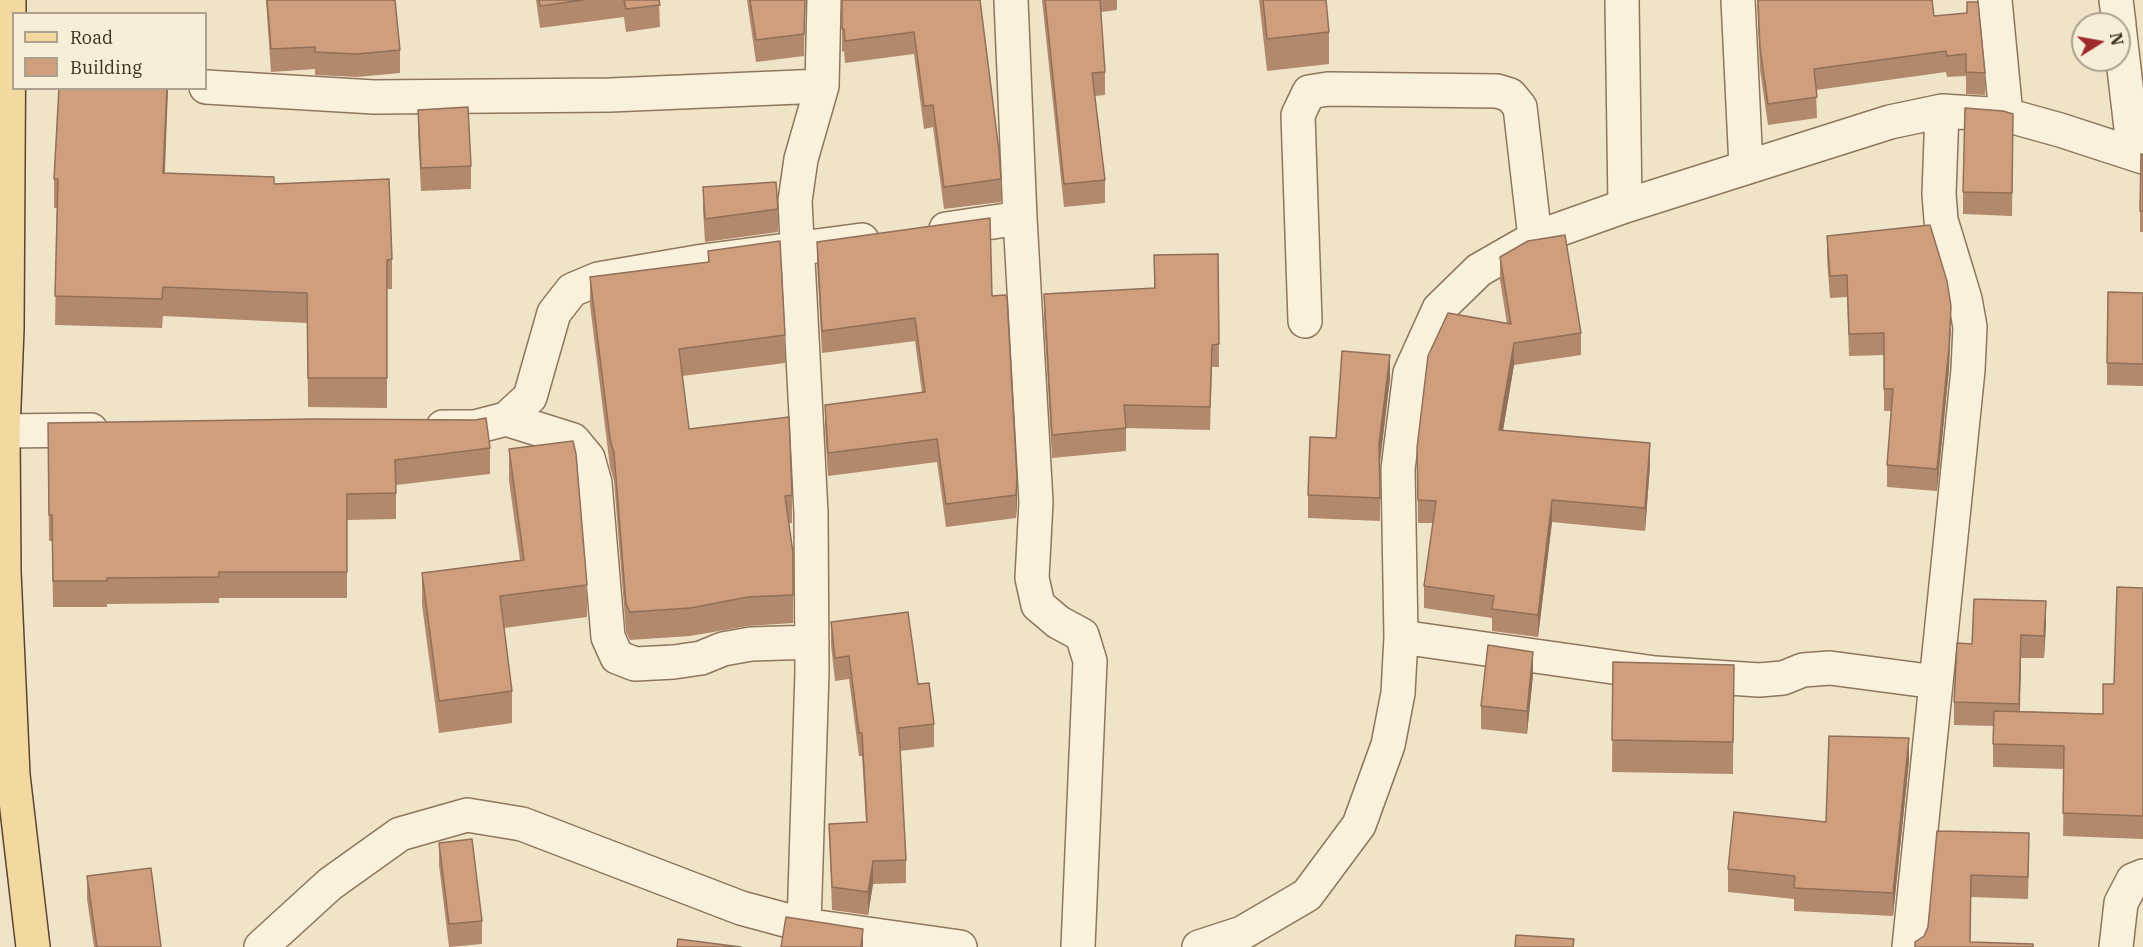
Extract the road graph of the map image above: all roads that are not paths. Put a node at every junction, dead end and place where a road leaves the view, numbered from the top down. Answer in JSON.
{"nodes":[{"id":1,"x":9,"y":0,"type":"edge"},
{"id":2,"x":824,"y":0,"type":"edge"},
{"id":3,"x":1011,"y":0,"type":"edge"},
{"id":4,"x":1622,"y":0,"type":"edge"},
{"id":5,"x":1738,"y":0,"type":"edge"},
{"id":6,"x":1995,"y":0,"type":"edge"},
{"id":7,"x":11,"y":71,"type":"edge"},
{"id":8,"x":2126,"y":72,"type":"edge"},
{"id":9,"x":822,"y":86,"type":"junction"},
{"id":10,"x":207,"y":87,"type":"edge"},
{"id":11,"x":1942,"y":111,"type":"junction"},
{"id":12,"x":2006,"y":115,"type":"junction"},
{"id":13,"x":2139,"y":156,"type":"edge"},
{"id":14,"x":1746,"y":167,"type":"junction"},
{"id":15,"x":1625,"y":206,"type":"junction"},
{"id":16,"x":1020,"y":218,"type":"junction"},
{"id":17,"x":1535,"y":238,"type":"junction"},
{"id":18,"x":796,"y":249,"type":"junction"},
{"id":19,"x":1305,"y":321,"type":"dead end"},
{"id":20,"x":3,"y":329,"type":"edge"},
{"id":21,"x":2,"y":377,"type":"edge"},
{"id":22,"x":506,"y":419,"type":"junction"},
{"id":23,"x":417,"y":427,"type":"edge"},
{"id":24,"x":122,"y":429,"type":"edge"},
{"id":25,"x":3,"y":431,"type":"junction"},
{"id":26,"x":1401,"y":637,"type":"junction"},
{"id":27,"x":812,"y":642,"type":"junction"},
{"id":28,"x":1936,"y":682,"type":"junction"},
{"id":29,"x":2143,"y":876,"type":"edge"},
{"id":30,"x":804,"y":925,"type":"junction"},
{"id":31,"x":33,"y":947,"type":"edge"},
{"id":32,"x":261,"y":947,"type":"edge"},
{"id":33,"x":960,"y":947,"type":"edge"},
{"id":34,"x":1078,"y":947,"type":"edge"},
{"id":35,"x":1201,"y":947,"type":"edge"},
{"id":36,"x":1909,"y":947,"type":"edge"},
{"id":37,"x":2116,"y":947,"type":"edge"}],
"edges":[{"from":1,"to":7,"type":"main road"},
{"from":2,"to":9,"type":"street"},
{"from":3,"to":16,"type":"street"},
{"from":4,"to":15,"type":"street"},
{"from":5,"to":14,"type":"street"},
{"from":6,"to":12,"type":"street"},
{"from":7,"to":20,"type":"main road"},
{"from":8,"to":13,"type":"street"},
{"from":9,"to":10,"type":"street"},
{"from":9,"to":18,"type":"street"},
{"from":11,"to":12,"type":"street"},
{"from":11,"to":14,"type":"street"},
{"from":11,"to":28,"type":"street"},
{"from":12,"to":13,"type":"street"},
{"from":14,"to":15,"type":"street"},
{"from":15,"to":17,"type":"street"},
{"from":16,"to":18,"type":"street"},
{"from":16,"to":34,"type":"street"},
{"from":17,"to":19,"type":"street"},
{"from":17,"to":26,"type":"street"},
{"from":18,"to":22,"type":"street"},
{"from":18,"to":27,"type":"street"},
{"from":20,"to":21,"type":"main road"},
{"from":21,"to":25,"type":"main road"},
{"from":22,"to":23,"type":"street"},
{"from":22,"to":27,"type":"street"},
{"from":24,"to":25,"type":"street"},
{"from":25,"to":31,"type":"main road"},
{"from":26,"to":28,"type":"street"},
{"from":26,"to":35,"type":"street"},
{"from":27,"to":30,"type":"street"},
{"from":28,"to":36,"type":"street"},
{"from":29,"to":37,"type":"street"},
{"from":30,"to":32,"type":"street"},
{"from":30,"to":33,"type":"street"}]}
